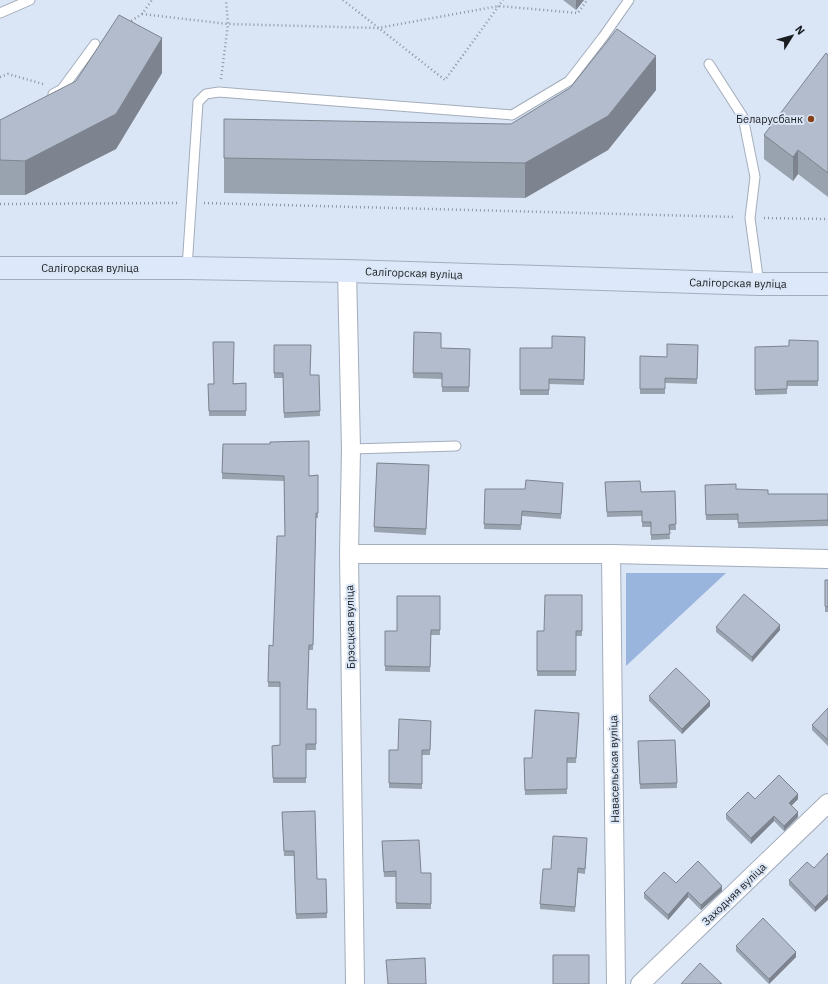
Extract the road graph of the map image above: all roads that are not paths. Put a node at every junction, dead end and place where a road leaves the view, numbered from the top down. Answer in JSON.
{"nodes":[{"id":1,"x":30,"y":0,"type":"edge"},
{"id":2,"x":628,"y":0,"type":"edge"},
{"id":3,"x":0,"y":13,"type":"edge"},
{"id":4,"x":95,"y":44,"type":"dead end"},
{"id":5,"x":709,"y":64,"type":"dead end"},
{"id":6,"x":43,"y":99,"type":"edge"},
{"id":7,"x":0,"y":268,"type":"edge"},
{"id":8,"x":187,"y":268,"type":"junction"},
{"id":9,"x":347,"y":271,"type":"junction"},
{"id":10,"x":759,"y":284,"type":"junction"},
{"id":11,"x":828,"y":284,"type":"edge"},
{"id":12,"x":456,"y":446,"type":"dead end"},
{"id":13,"x":351,"y":449,"type":"junction"},
{"id":14,"x":349,"y":554,"type":"junction"},
{"id":15,"x":611,"y":554,"type":"junction"},
{"id":16,"x":828,"y":559,"type":"edge"},
{"id":17,"x":828,"y":803,"type":"edge"},
{"id":18,"x":355,"y":984,"type":"edge"},
{"id":19,"x":616,"y":984,"type":"edge"},
{"id":20,"x":640,"y":984,"type":"edge"}],
"edges":[{"from":1,"to":3,"type":"lane"},
{"from":2,"to":8,"type":"lane"},
{"from":4,"to":6,"type":"lane"},
{"from":5,"to":10,"type":"lane"},
{"from":7,"to":8,"type":"main road","name":"Салігорская вуліца"},
{"from":8,"to":9,"type":"main road","name":"Салігорская вуліца"},
{"from":9,"to":10,"type":"main road","name":"Салігорская вуліца"},
{"from":9,"to":13,"type":"street","name":"Брэсцкая вуліца"},
{"from":10,"to":11,"type":"main road","name":"Салігорская вуліца"},
{"from":12,"to":13,"type":"lane"},
{"from":13,"to":14,"type":"street","name":"Брэсцкая вуліца"},
{"from":14,"to":15,"type":"street"},
{"from":14,"to":18,"type":"street","name":"Брэсцкая вуліца"},
{"from":15,"to":16,"type":"street"},
{"from":15,"to":19,"type":"street","name":"Навасельская вуліца"},
{"from":17,"to":20,"type":"street","name":"Заходняя вуліца"}]}
